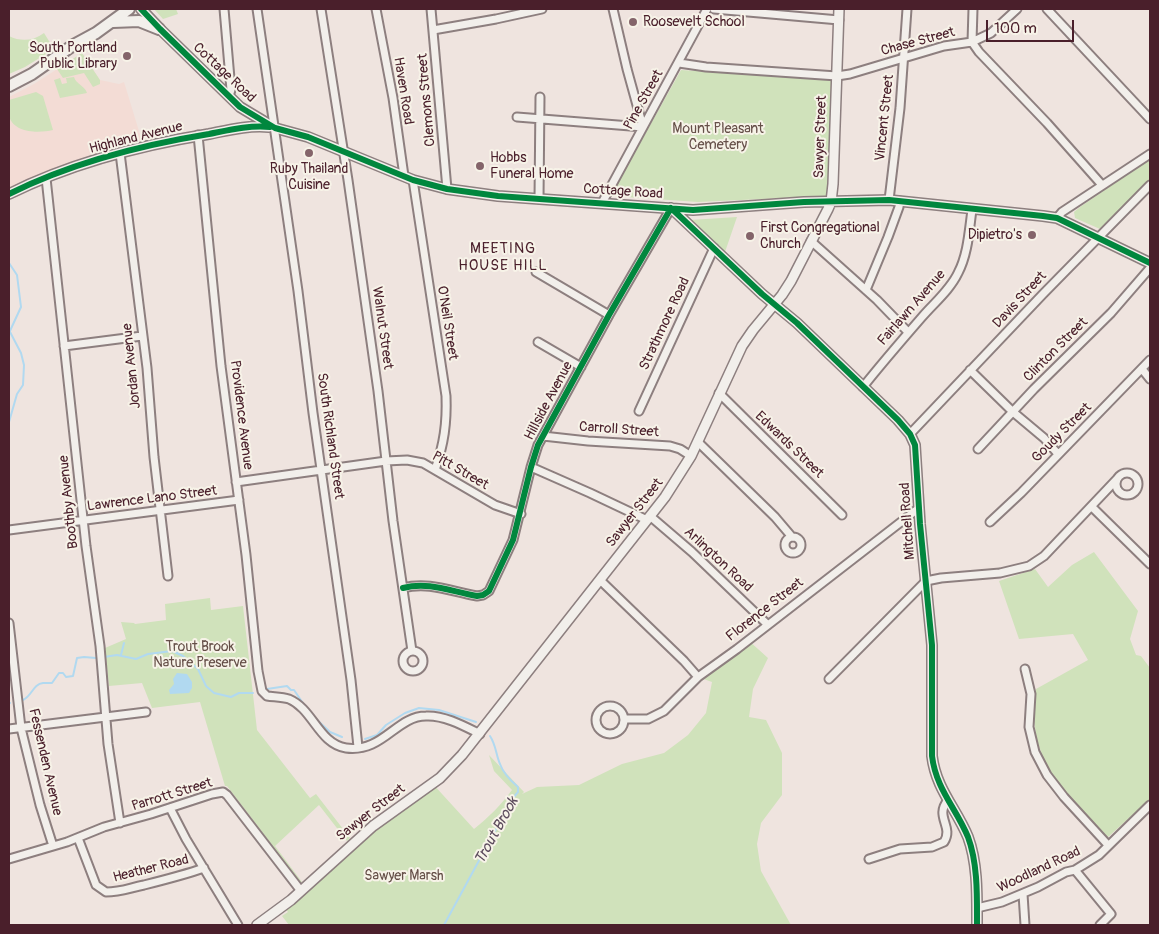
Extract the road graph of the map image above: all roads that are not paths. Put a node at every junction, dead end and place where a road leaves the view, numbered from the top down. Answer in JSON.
{"nodes":[{"id":1,"x":120,"y":9,"type":"edge"},
{"id":2,"x":129,"y":9,"type":"edge"},
{"id":3,"x":141,"y":9,"type":"edge"},
{"id":4,"x":224,"y":9,"type":"edge"},
{"id":5,"x":257,"y":9,"type":"edge"},
{"id":6,"x":321,"y":9,"type":"edge"},
{"id":7,"x":376,"y":9,"type":"edge"},
{"id":8,"x":431,"y":9,"type":"edge"},
{"id":9,"x":537,"y":9,"type":"edge"},
{"id":10,"x":613,"y":9,"type":"edge"},
{"id":11,"x":707,"y":9,"type":"edge"},
{"id":12,"x":714,"y":9,"type":"edge"},
{"id":13,"x":839,"y":9,"type":"edge"},
{"id":14,"x":906,"y":9,"type":"edge"},
{"id":15,"x":973,"y":9,"type":"edge"},
{"id":16,"x":1017,"y":9,"type":"edge"},
{"id":17,"x":1047,"y":9,"type":"edge"},
{"id":18,"x":839,"y":20,"type":"junction"},
{"id":19,"x":110,"y":23,"type":"junction"},
{"id":20,"x":159,"y":29,"type":"junction"},
{"id":21,"x":433,"y":30,"type":"junction"},
{"id":22,"x":972,"y":42,"type":"junction"},
{"id":23,"x":72,"y":46,"type":"junction"},
{"id":24,"x":904,"y":58,"type":"junction"},
{"id":25,"x":678,"y":63,"type":"junction"},
{"id":26,"x":837,"y":76,"type":"junction"},
{"id":27,"x":9,"y":86,"type":"edge"},
{"id":28,"x":229,"y":96,"type":"junction"},
{"id":29,"x":540,"y":97,"type":"dead end"},
{"id":30,"x":517,"y":117,"type":"dead end"},
{"id":31,"x":1150,"y":119,"type":"edge"},
{"id":32,"x":539,"y":120,"type":"junction"},
{"id":33,"x":643,"y":127,"type":"junction"},
{"id":34,"x":274,"y":128,"type":"junction"},
{"id":35,"x":198,"y":136,"type":"junction"},
{"id":36,"x":344,"y":151,"type":"junction"},
{"id":37,"x":120,"y":153,"type":"junction"},
{"id":38,"x":1150,"y":154,"type":"edge"},
{"id":39,"x":46,"y":178,"type":"junction"},
{"id":40,"x":409,"y":178,"type":"junction"},
{"id":41,"x":1102,"y":185,"type":"junction"},
{"id":42,"x":1150,"y":185,"type":"edge"},
{"id":43,"x":447,"y":188,"type":"junction"},
{"id":44,"x":9,"y":194,"type":"edge"},
{"id":45,"x":539,"y":199,"type":"junction"},
{"id":46,"x":889,"y":200,"type":"junction"},
{"id":47,"x":900,"y":201,"type":"junction"},
{"id":48,"x":831,"y":202,"type":"junction"},
{"id":49,"x":602,"y":203,"type":"junction"},
{"id":50,"x":672,"y":208,"type":"junction"},
{"id":51,"x":972,"y":210,"type":"junction"},
{"id":52,"x":1057,"y":218,"type":"junction"},
{"id":53,"x":1099,"y":237,"type":"junction"},
{"id":54,"x":811,"y":241,"type":"junction"},
{"id":55,"x":714,"y":248,"type":"junction"},
{"id":56,"x":1150,"y":263,"type":"edge"},
{"id":57,"x":1150,"y":268,"type":"edge"},
{"id":58,"x":536,"y":272,"type":"dead end"},
{"id":59,"x":866,"y":290,"type":"junction"},
{"id":60,"x":775,"y":304,"type":"junction"},
{"id":61,"x":609,"y":315,"type":"junction"},
{"id":62,"x":908,"y":332,"type":"junction"},
{"id":63,"x":142,"y":336,"type":"junction"},
{"id":64,"x":538,"y":342,"type":"dead end"},
{"id":65,"x":64,"y":346,"type":"junction"},
{"id":66,"x":1150,"y":360,"type":"edge"},
{"id":67,"x":581,"y":367,"type":"junction"},
{"id":68,"x":1142,"y":369,"type":"junction"},
{"id":69,"x":970,"y":370,"type":"junction"},
{"id":70,"x":1150,"y":379,"type":"edge"},
{"id":71,"x":863,"y":387,"type":"junction"},
{"id":72,"x":719,"y":393,"type":"junction"},
{"id":73,"x":639,"y":411,"type":"dead end"},
{"id":74,"x":1013,"y":412,"type":"junction"},
{"id":75,"x":910,"y":434,"type":"junction"},
{"id":76,"x":543,"y":436,"type":"junction"},
{"id":77,"x":698,"y":442,"type":"junction"},
{"id":78,"x":978,"y":449,"type":"dead end"},
{"id":79,"x":1058,"y":454,"type":"junction"},
{"id":80,"x":691,"y":456,"type":"junction"},
{"id":81,"x":386,"y":461,"type":"junction"},
{"id":82,"x":530,"y":467,"type":"junction"},
{"id":83,"x":435,"y":470,"type":"junction"},
{"id":84,"x":322,"y":471,"type":"junction"},
{"id":85,"x":1117,"y":480,"type":"junction"},
{"id":86,"x":236,"y":482,"type":"junction"},
{"id":87,"x":1120,"y":492,"type":"junction"},
{"id":88,"x":1104,"y":494,"type":"junction"},
{"id":89,"x":239,"y":500,"type":"junction"},
{"id":90,"x":1092,"y":507,"type":"junction"},
{"id":91,"x":919,"y":508,"type":"junction"},
{"id":92,"x":161,"y":511,"type":"junction"},
{"id":93,"x":521,"y":514,"type":"junction"},
{"id":94,"x":842,"y":515,"type":"dead end"},
{"id":95,"x":648,"y":518,"type":"junction"},
{"id":96,"x":84,"y":520,"type":"junction"},
{"id":97,"x":990,"y":522,"type":"dead end"},
{"id":98,"x":9,"y":530,"type":"edge"},
{"id":99,"x":792,"y":537,"type":"dead end"},
{"id":100,"x":1150,"y":564,"type":"edge"},
{"id":101,"x":168,"y":576,"type":"dead end"},
{"id":102,"x":600,"y":580,"type":"junction"},
{"id":103,"x":926,"y":581,"type":"junction"},
{"id":104,"x":403,"y":588,"type":"junction"},
{"id":105,"x":9,"y":623,"type":"edge"},
{"id":106,"x":767,"y":624,"type":"junction"},
{"id":107,"x":412,"y":651,"type":"dead end"},
{"id":108,"x":1025,"y":669,"type":"dead end"},
{"id":109,"x":698,"y":677,"type":"junction"},
{"id":110,"x":829,"y":679,"type":"dead end"},
{"id":111,"x":146,"y":712,"type":"dead end"},
{"id":112,"x":106,"y":718,"type":"junction"},
{"id":113,"x":624,"y":719,"type":"junction"},
{"id":114,"x":21,"y":728,"type":"junction"},
{"id":115,"x":9,"y":729,"type":"edge"},
{"id":116,"x":480,"y":734,"type":"junction"},
{"id":117,"x":358,"y":747,"type":"junction"},
{"id":118,"x":948,"y":800,"type":"junction"},
{"id":119,"x":1150,"y":805,"type":"edge"},
{"id":120,"x":170,"y":808,"type":"junction"},
{"id":121,"x":120,"y":823,"type":"junction"},
{"id":122,"x":78,"y":838,"type":"junction"},
{"id":123,"x":1108,"y":845,"type":"junction"},
{"id":124,"x":53,"y":846,"type":"junction"},
{"id":125,"x":9,"y":859,"type":"edge"},
{"id":126,"x":869,"y":859,"type":"dead end"},
{"id":127,"x":204,"y":868,"type":"junction"},
{"id":128,"x":1075,"y":870,"type":"junction"},
{"id":129,"x":301,"y":891,"type":"junction"},
{"id":130,"x":1023,"y":894,"type":"junction"},
{"id":131,"x":977,"y":908,"type":"junction"},
{"id":132,"x":238,"y":925,"type":"edge"},
{"id":133,"x":257,"y":925,"type":"edge"},
{"id":134,"x":977,"y":925,"type":"edge"},
{"id":135,"x":1025,"y":925,"type":"edge"},
{"id":136,"x":1100,"y":925,"type":"edge"}],
"edges":[{"from":1,"to":23,"type":"main road"},
{"from":2,"to":19,"type":"main road"},
{"from":3,"to":20,"type":"street","name":"Cottage Road"},
{"from":4,"to":28,"type":"street"},
{"from":5,"to":34,"type":"street","name":"South Richland Street"},
{"from":6,"to":36,"type":"street","name":"Walnut Street"},
{"from":7,"to":40,"type":"street","name":"Haven Road"},
{"from":8,"to":21,"type":"street","name":"Clemons Street"},
{"from":9,"to":21,"type":"street"},
{"from":10,"to":33,"type":"street"},
{"from":11,"to":25,"type":"street","name":"Pine Street"},
{"from":12,"to":18,"type":"street"},
{"from":13,"to":18,"type":"street","name":"Sawyer Street"},
{"from":14,"to":24,"type":"street","name":"Vincent Street"},
{"from":15,"to":22,"type":"street"},
{"from":16,"to":22,"type":"street"},
{"from":17,"to":31,"type":"street"},
{"from":18,"to":26,"type":"street","name":"Sawyer Street"},
{"from":19,"to":20,"type":"main road"},
{"from":19,"to":23,"type":"main road"},
{"from":20,"to":28,"type":"street","name":"Cottage Road"},
{"from":21,"to":43,"type":"street","name":"Clemons Street"},
{"from":22,"to":24,"type":"street","name":"Chase Street"},
{"from":22,"to":41,"type":"street","name":"Chase Street"},
{"from":23,"to":27,"type":"main road"},
{"from":24,"to":26,"type":"street","name":"Chase Street"},
{"from":24,"to":46,"type":"street","name":"Vincent Street"},
{"from":25,"to":26,"type":"street","name":"Chase Street"},
{"from":25,"to":33,"type":"street","name":"Pine Street"},
{"from":26,"to":48,"type":"street","name":"Sawyer Street"},
{"from":28,"to":34,"type":"street","name":"Cottage Road"},
{"from":29,"to":32,"type":"street"},
{"from":30,"to":32,"type":"street"},
{"from":32,"to":33,"type":"street"},
{"from":32,"to":45,"type":"street"},
{"from":33,"to":49,"type":"street","name":"Pine Street"},
{"from":34,"to":35,"type":"street","name":"Highland Avenue"},
{"from":34,"to":36,"type":"street","name":"Cottage Road"},
{"from":34,"to":84,"type":"street","name":"South Richland Street"},
{"from":35,"to":37,"type":"street","name":"Highland Avenue"},
{"from":35,"to":86,"type":"street","name":"Providence Avenue"},
{"from":36,"to":40,"type":"street","name":"Cottage Road"},
{"from":36,"to":81,"type":"street","name":"Walnut Street"},
{"from":37,"to":39,"type":"street","name":"Highland Avenue"},
{"from":37,"to":63,"type":"street","name":"Jordan Avenue"},
{"from":38,"to":41,"type":"street"},
{"from":39,"to":44,"type":"street","name":"Highland Avenue"},
{"from":39,"to":65,"type":"street","name":"Boothby Avenue"},
{"from":40,"to":43,"type":"street","name":"Cottage Road"},
{"from":40,"to":83,"type":"street","name":"O'Neil Street"},
{"from":41,"to":52,"type":"street"},
{"from":42,"to":53,"type":"street","name":"Davis Street"},
{"from":43,"to":45,"type":"street","name":"Cottage Road"},
{"from":45,"to":49,"type":"street","name":"Cottage Road"},
{"from":46,"to":47,"type":"street","name":"Cottage Road"},
{"from":46,"to":48,"type":"street","name":"Cottage Road"},
{"from":47,"to":51,"type":"street","name":"Cottage Road"},
{"from":47,"to":59,"type":"street"},
{"from":48,"to":50,"type":"street","name":"Cottage Road"},
{"from":48,"to":54,"type":"street","name":"Sawyer Street"},
{"from":49,"to":50,"type":"street","name":"Cottage Road"},
{"from":50,"to":55,"type":"street","name":"Mitchell Road"},
{"from":50,"to":61,"type":"street","name":"Hillside Avenue"},
{"from":51,"to":52,"type":"street","name":"Cottage Road"},
{"from":51,"to":62,"type":"street","name":"Fairlawn Avenue"},
{"from":52,"to":53,"type":"street","name":"Cottage Road"},
{"from":53,"to":56,"type":"street","name":"Cottage Road"},
{"from":53,"to":69,"type":"street","name":"Davis Street"},
{"from":54,"to":59,"type":"street"},
{"from":54,"to":60,"type":"street","name":"Sawyer Street"},
{"from":55,"to":60,"type":"street","name":"Mitchell Road"},
{"from":55,"to":73,"type":"street","name":"Strathmore Road"},
{"from":57,"to":74,"type":"street","name":"Clinton Street"},
{"from":58,"to":61,"type":"street"},
{"from":59,"to":62,"type":"street"},
{"from":60,"to":71,"type":"street","name":"Mitchell Road"},
{"from":60,"to":72,"type":"street","name":"Sawyer Street"},
{"from":61,"to":67,"type":"street","name":"Hillside Avenue"},
{"from":62,"to":71,"type":"street","name":"Fairlawn Avenue"},
{"from":63,"to":65,"type":"street"},
{"from":63,"to":92,"type":"street","name":"Jordan Avenue"},
{"from":64,"to":67,"type":"street"},
{"from":65,"to":96,"type":"street","name":"Boothby Avenue"},
{"from":66,"to":68,"type":"street","name":"Goudy Street"},
{"from":67,"to":76,"type":"street","name":"Hillside Avenue"},
{"from":68,"to":70,"type":"street"},
{"from":68,"to":79,"type":"street","name":"Goudy Street"},
{"from":69,"to":74,"type":"street"},
{"from":69,"to":75,"type":"street","name":"Davis Street"},
{"from":71,"to":75,"type":"street","name":"Mitchell Road"},
{"from":72,"to":77,"type":"street","name":"Sawyer Street"},
{"from":72,"to":94,"type":"street","name":"Edwards Street"},
{"from":74,"to":78,"type":"street","name":"Clinton Street"},
{"from":74,"to":79,"type":"street"},
{"from":75,"to":91,"type":"street","name":"Mitchell Road"},
{"from":76,"to":80,"type":"street","name":"Carroll Street"},
{"from":76,"to":82,"type":"street","name":"Hillside Avenue"},
{"from":77,"to":80,"type":"street","name":"Sawyer Street"},
{"from":77,"to":99,"type":"street"},
{"from":79,"to":97,"type":"street","name":"Goudy Street"},
{"from":80,"to":95,"type":"street","name":"Sawyer Street"},
{"from":81,"to":83,"type":"street","name":"Pitt Street"},
{"from":81,"to":84,"type":"street","name":"Pitt Street"},
{"from":81,"to":104,"type":"street","name":"Walnut Street"},
{"from":82,"to":93,"type":"street","name":"Hillside Avenue"},
{"from":82,"to":95,"type":"street","name":"Arlington Road"},
{"from":83,"to":93,"type":"street","name":"Pitt Street"},
{"from":84,"to":86,"type":"street","name":"Pitt Street"},
{"from":84,"to":117,"type":"street","name":"South Richland Street"},
{"from":85,"to":87,"type":"street"},
{"from":85,"to":87,"type":"street"},
{"from":85,"to":88,"type":"street"},
{"from":86,"to":89,"type":"street","name":"Providence Avenue"},
{"from":87,"to":88,"type":"street"},
{"from":88,"to":90,"type":"street"},
{"from":89,"to":92,"type":"street","name":"Lawrence Lano Street"},
{"from":89,"to":117,"type":"street","name":"Providence Avenue"},
{"from":90,"to":100,"type":"street"},
{"from":90,"to":103,"type":"street"},
{"from":91,"to":103,"type":"street","name":"Mitchell Road"},
{"from":91,"to":106,"type":"street","name":"Florence Street"},
{"from":92,"to":96,"type":"street","name":"Lawrence Lano Street"},
{"from":92,"to":101,"type":"street","name":"Jordan Avenue"},
{"from":93,"to":104,"type":"street","name":"Hillside Avenue"},
{"from":95,"to":102,"type":"street","name":"Sawyer Street"},
{"from":95,"to":106,"type":"street","name":"Arlington Road"},
{"from":96,"to":98,"type":"street","name":"Lawrence Lano Street"},
{"from":96,"to":112,"type":"street","name":"Boothby Avenue"},
{"from":102,"to":109,"type":"street"},
{"from":102,"to":116,"type":"street","name":"Sawyer Street"},
{"from":103,"to":110,"type":"street"},
{"from":103,"to":118,"type":"street","name":"Mitchell Road"},
{"from":104,"to":107,"type":"street","name":"Walnut Street"},
{"from":105,"to":114,"type":"street","name":"Fessenden Avenue"},
{"from":106,"to":109,"type":"street","name":"Florence Street"},
{"from":108,"to":123,"type":"street"},
{"from":109,"to":113,"type":"street","name":"Florence Street"},
{"from":111,"to":112,"type":"street"},
{"from":112,"to":114,"type":"street"},
{"from":112,"to":121,"type":"street","name":"Boothby Avenue"},
{"from":113,"to":113,"type":"street"},
{"from":114,"to":115,"type":"street"},
{"from":114,"to":124,"type":"street","name":"Fessenden Avenue"},
{"from":116,"to":117,"type":"street"},
{"from":116,"to":129,"type":"street","name":"Sawyer Street"},
{"from":118,"to":126,"type":"street"},
{"from":118,"to":131,"type":"street","name":"Mitchell Road"},
{"from":119,"to":123,"type":"street","name":"Woodland Road"},
{"from":120,"to":121,"type":"street","name":"Parrott Street"},
{"from":120,"to":127,"type":"street"},
{"from":120,"to":129,"type":"street","name":"Parrott Street"},
{"from":121,"to":122,"type":"street","name":"Parrott Street"},
{"from":122,"to":124,"type":"street","name":"Parrott Street"},
{"from":122,"to":127,"type":"street","name":"Heather Road"},
{"from":123,"to":128,"type":"street","name":"Woodland Road"},
{"from":124,"to":125,"type":"street","name":"Parrott Street"},
{"from":127,"to":132,"type":"street"},
{"from":128,"to":130,"type":"street","name":"Woodland Road"},
{"from":128,"to":136,"type":"street"},
{"from":129,"to":133,"type":"street","name":"Sawyer Street"},
{"from":130,"to":131,"type":"street","name":"Woodland Road"},
{"from":130,"to":135,"type":"street"},
{"from":131,"to":134,"type":"street","name":"Mitchell Road"}]}
